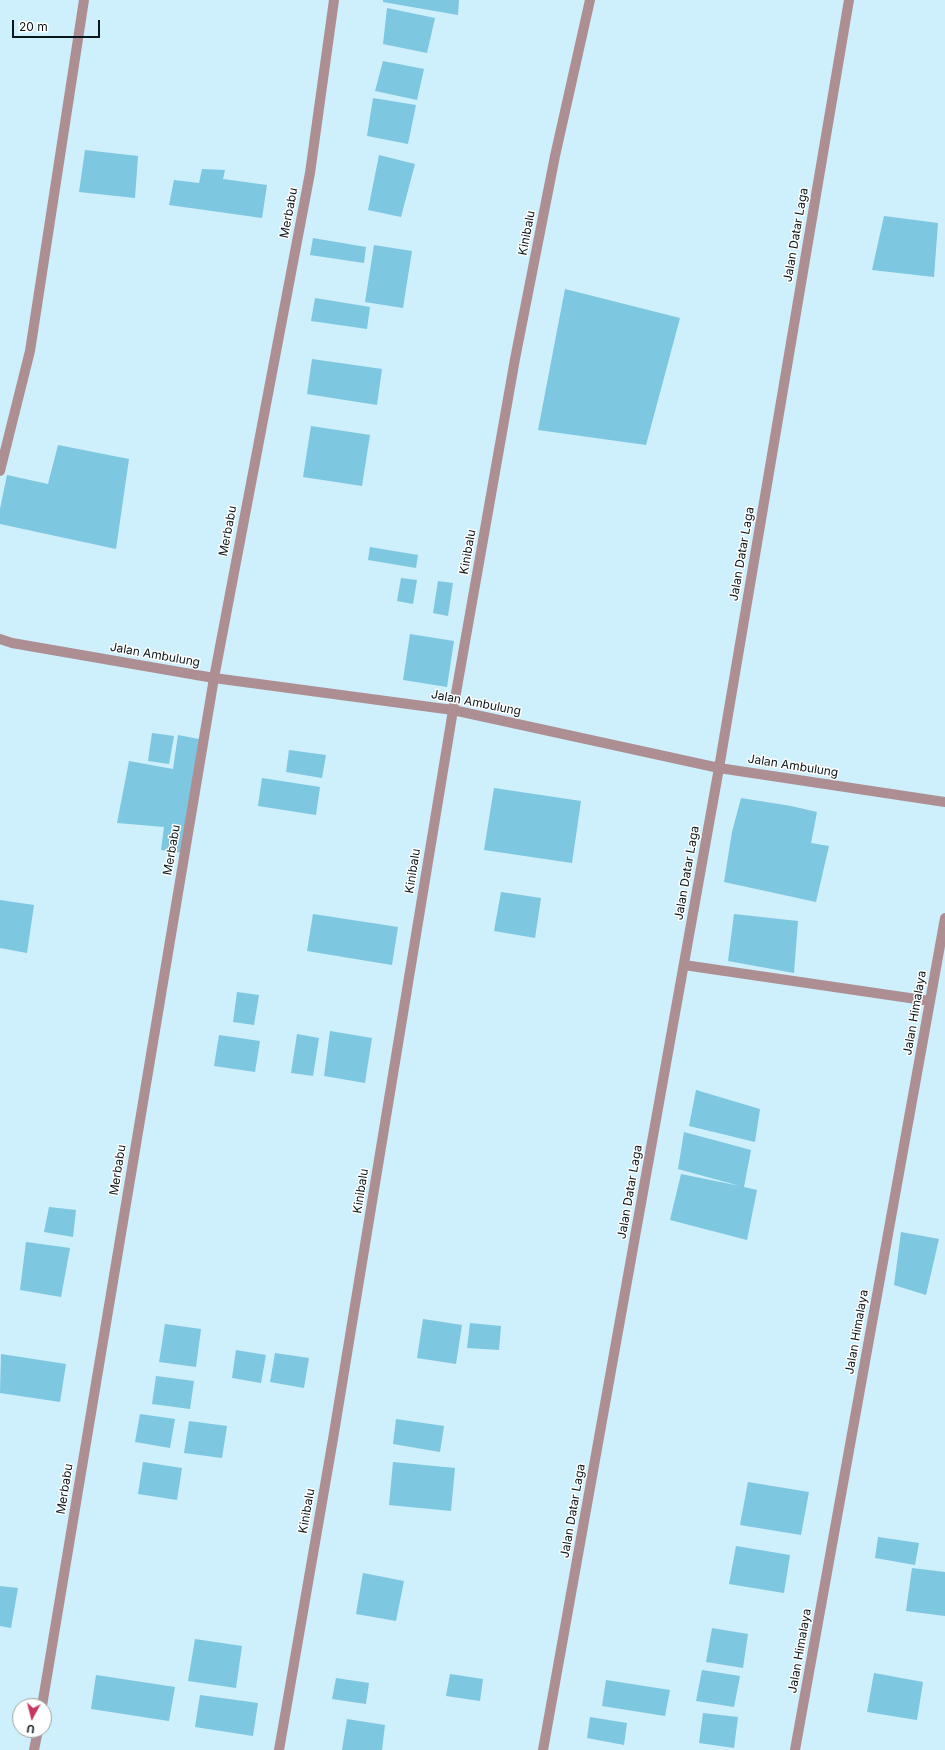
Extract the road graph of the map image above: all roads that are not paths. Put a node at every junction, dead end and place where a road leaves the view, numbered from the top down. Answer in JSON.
{"nodes":[{"id":1,"x":84,"y":0,"type":"edge"},
{"id":2,"x":334,"y":0,"type":"edge"},
{"id":3,"x":590,"y":0,"type":"edge"},
{"id":4,"x":849,"y":0,"type":"edge"},
{"id":5,"x":0,"y":471,"type":"edge"},
{"id":6,"x":0,"y":639,"type":"edge"},
{"id":7,"x":214,"y":678,"type":"junction"},
{"id":8,"x":453,"y":710,"type":"junction"},
{"id":9,"x":719,"y":768,"type":"junction"},
{"id":10,"x":945,"y":802,"type":"edge"},
{"id":11,"x":945,"y":918,"type":"edge"},
{"id":12,"x":684,"y":965,"type":"junction"},
{"id":13,"x":930,"y":1001,"type":"junction"},
{"id":14,"x":43,"y":1698,"type":"edge"},
{"id":15,"x":36,"y":1738,"type":"edge"},
{"id":16,"x":34,"y":1750,"type":"edge"},
{"id":17,"x":278,"y":1750,"type":"edge"},
{"id":18,"x":543,"y":1750,"type":"edge"},
{"id":19,"x":795,"y":1750,"type":"edge"}],
"edges":[{"from":1,"to":5,"type":"street"},
{"from":2,"to":7,"type":"street","name":"Merbabu"},
{"from":3,"to":8,"type":"street","name":"Kinibalu"},
{"from":4,"to":9,"type":"street","name":"Jalan Datar Laga"},
{"from":6,"to":7,"type":"street","name":"Jalan Ambulung"},
{"from":7,"to":8,"type":"street","name":"Jalan Ambulung"},
{"from":7,"to":14,"type":"street","name":"Merbabu"},
{"from":8,"to":9,"type":"street","name":"Jalan Ambulung"},
{"from":8,"to":17,"type":"street","name":"Kinibalu"},
{"from":9,"to":10,"type":"street","name":"Jalan Ambulung"},
{"from":9,"to":12,"type":"street","name":"Jalan Datar Laga"},
{"from":11,"to":13,"type":"street","name":"Jalan Himalaya"},
{"from":12,"to":13,"type":"street"},
{"from":12,"to":18,"type":"street","name":"Jalan Datar Laga"},
{"from":13,"to":19,"type":"street","name":"Jalan Himalaya"},
{"from":15,"to":16,"type":"street"}]}
